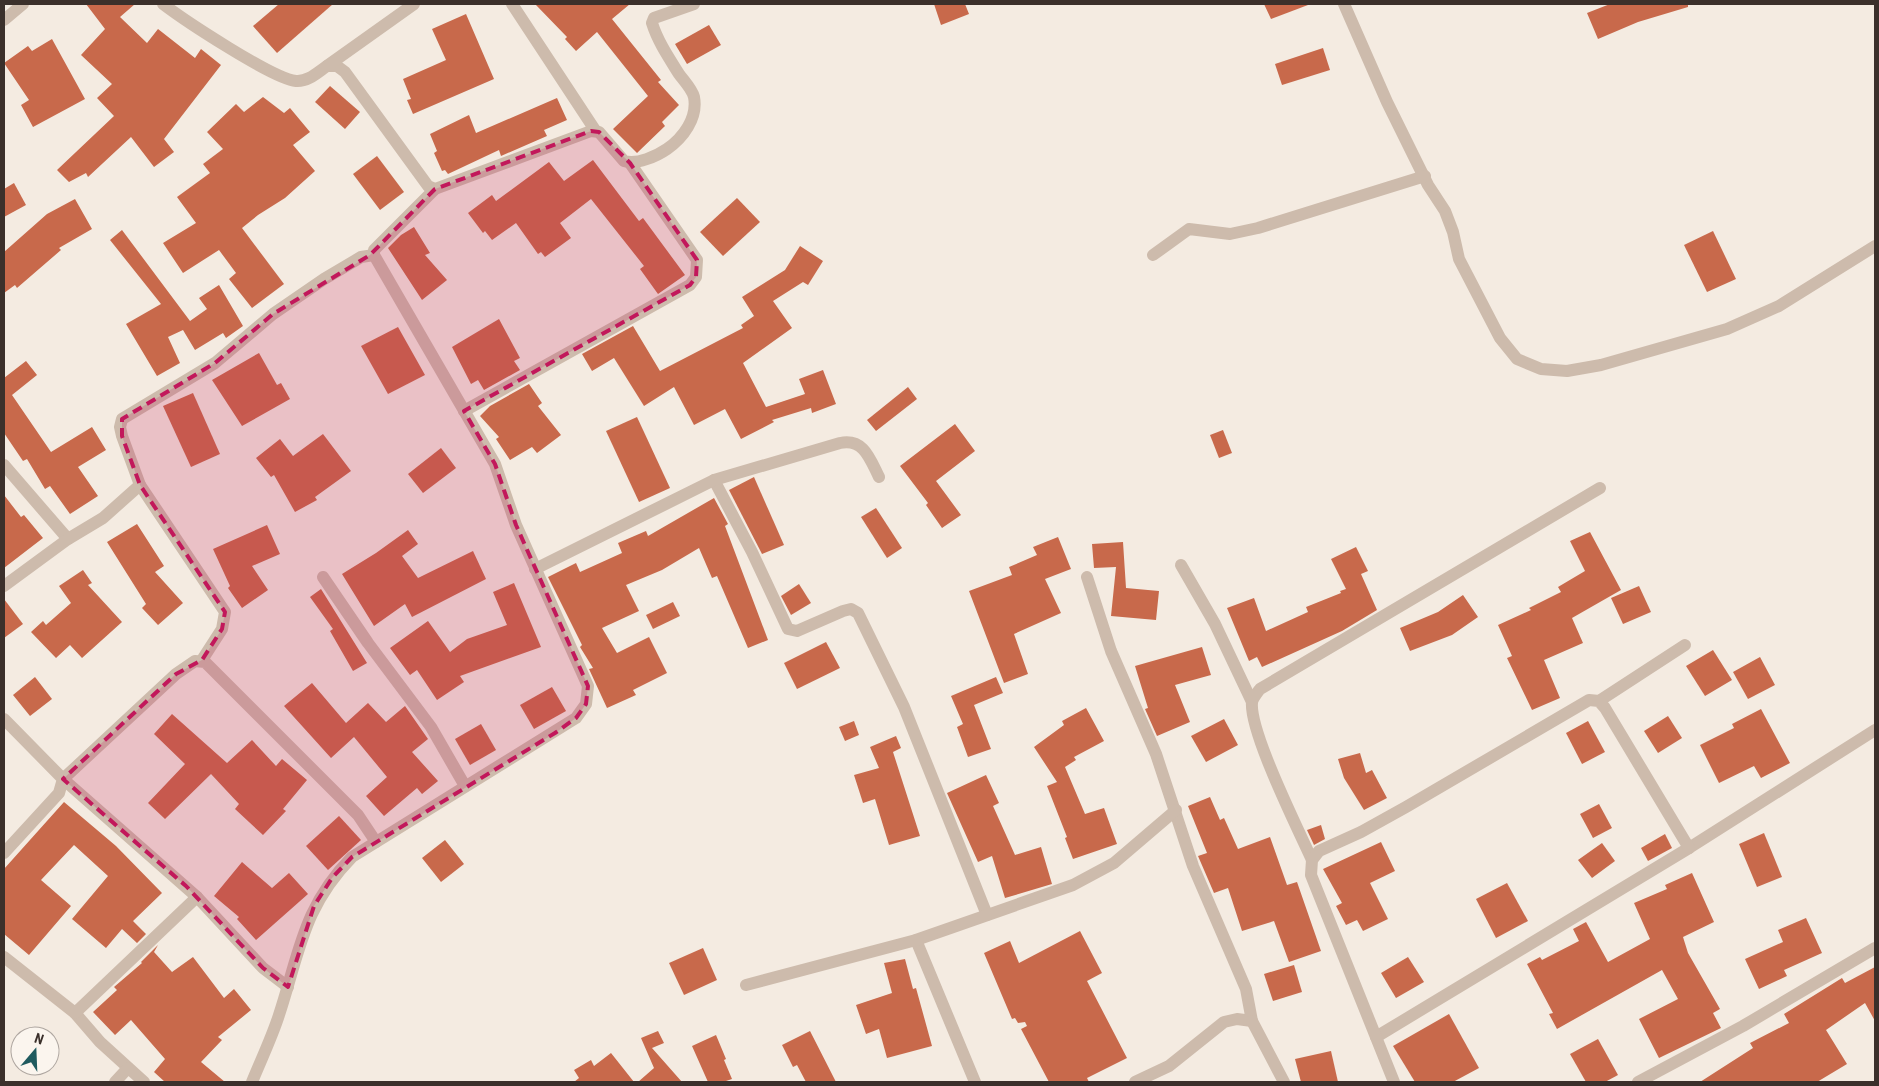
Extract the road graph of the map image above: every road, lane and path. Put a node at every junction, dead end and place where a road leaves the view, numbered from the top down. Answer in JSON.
{"nodes":[{"id":1,"x":23,"y":4,"type":"edge"},
{"id":2,"x":162,"y":4,"type":"edge"},
{"id":3,"x":414,"y":4,"type":"edge"},
{"id":4,"x":512,"y":4,"type":"edge"},
{"id":5,"x":694,"y":4,"type":"edge"},
{"id":6,"x":1344,"y":4,"type":"edge"},
{"id":7,"x":4,"y":20,"type":"edge"},
{"id":8,"x":327,"y":66,"type":"junction"},
{"id":9,"x":595,"y":130,"type":"junction"},
{"id":10,"x":630,"y":163,"type":"junction"},
{"id":11,"x":1425,"y":176,"type":"junction"},
{"id":12,"x":435,"y":188,"type":"junction"},
{"id":13,"x":1875,"y":246,"type":"edge"},
{"id":14,"x":374,"y":254,"type":"junction"},
{"id":15,"x":1153,"y":255,"type":"dead end"},
{"id":16,"x":464,"y":411,"type":"junction"},
{"id":17,"x":4,"y":465,"type":"edge"},
{"id":18,"x":879,"y":477,"type":"dead end"},
{"id":19,"x":714,"y":480,"type":"junction"},
{"id":20,"x":140,"y":485,"type":"junction"},
{"id":21,"x":1600,"y":488,"type":"dead end"},
{"id":22,"x":68,"y":539,"type":"junction"},
{"id":23,"x":1181,"y":565,"type":"dead end"},
{"id":24,"x":535,"y":569,"type":"junction"},
{"id":25,"x":1087,"y":577,"type":"dead end"},
{"id":26,"x":323,"y":578,"type":"dead end"},
{"id":27,"x":4,"y":586,"type":"edge"},
{"id":28,"x":1685,"y":645,"type":"dead end"},
{"id":29,"x":202,"y":660,"type":"junction"},
{"id":30,"x":1599,"y":701,"type":"junction"},
{"id":31,"x":1252,"y":702,"type":"junction"},
{"id":32,"x":4,"y":719,"type":"edge"},
{"id":33,"x":1875,"y":730,"type":"edge"},
{"id":34,"x":63,"y":779,"type":"junction"},
{"id":35,"x":465,"y":786,"type":"junction"},
{"id":36,"x":1176,"y":810,"type":"junction"},
{"id":37,"x":376,"y":842,"type":"junction"},
{"id":38,"x":1689,"y":848,"type":"junction"},
{"id":39,"x":4,"y":853,"type":"edge"},
{"id":40,"x":1312,"y":860,"type":"junction"},
{"id":41,"x":197,"y":897,"type":"junction"},
{"id":42,"x":987,"y":916,"type":"junction"},
{"id":43,"x":916,"y":940,"type":"junction"},
{"id":44,"x":1875,"y":948,"type":"edge"},
{"id":45,"x":4,"y":957,"type":"edge"},
{"id":46,"x":746,"y":985,"type":"dead end"},
{"id":47,"x":288,"y":987,"type":"junction"},
{"id":48,"x":75,"y":1013,"type":"junction"},
{"id":49,"x":1252,"y":1021,"type":"junction"},
{"id":50,"x":1376,"y":1037,"type":"junction"},
{"id":51,"x":128,"y":1068,"type":"junction"},
{"id":52,"x":115,"y":1082,"type":"edge"},
{"id":53,"x":144,"y":1082,"type":"edge"},
{"id":54,"x":252,"y":1082,"type":"edge"},
{"id":55,"x":975,"y":1082,"type":"edge"},
{"id":56,"x":1135,"y":1082,"type":"edge"},
{"id":57,"x":1284,"y":1082,"type":"edge"},
{"id":58,"x":1394,"y":1082,"type":"edge"},
{"id":59,"x":1638,"y":1082,"type":"edge"}],
"edges":[{"from":1,"to":7,"type":"street"},
{"from":2,"to":8,"type":"street"},
{"from":3,"to":8,"type":"street"},
{"from":4,"to":9,"type":"street"},
{"from":5,"to":10,"type":"street"},
{"from":6,"to":11,"type":"street"},
{"from":8,"to":12,"type":"street"},
{"from":9,"to":10,"type":"street"},
{"from":9,"to":12,"type":"street"},
{"from":10,"to":16,"type":"street"},
{"from":11,"to":13,"type":"street"},
{"from":11,"to":15,"type":"street"},
{"from":12,"to":14,"type":"street"},
{"from":14,"to":16,"type":"street"},
{"from":14,"to":20,"type":"street"},
{"from":16,"to":24,"type":"street"},
{"from":17,"to":22,"type":"street"},
{"from":18,"to":19,"type":"street"},
{"from":19,"to":24,"type":"street"},
{"from":19,"to":42,"type":"street"},
{"from":20,"to":22,"type":"street"},
{"from":20,"to":29,"type":"street"},
{"from":21,"to":31,"type":"street"},
{"from":22,"to":27,"type":"street"},
{"from":23,"to":31,"type":"street"},
{"from":24,"to":35,"type":"street"},
{"from":25,"to":36,"type":"street"},
{"from":26,"to":35,"type":"street"},
{"from":28,"to":30,"type":"street"},
{"from":29,"to":34,"type":"street"},
{"from":29,"to":37,"type":"street"},
{"from":30,"to":38,"type":"street"},
{"from":30,"to":40,"type":"street"},
{"from":31,"to":40,"type":"street"},
{"from":32,"to":34,"type":"street"},
{"from":33,"to":38,"type":"street"},
{"from":34,"to":39,"type":"street"},
{"from":34,"to":41,"type":"street"},
{"from":35,"to":37,"type":"street"},
{"from":36,"to":42,"type":"street"},
{"from":36,"to":49,"type":"street"},
{"from":37,"to":47,"type":"street"},
{"from":38,"to":50,"type":"street"},
{"from":40,"to":50,"type":"street"},
{"from":41,"to":47,"type":"street"},
{"from":41,"to":48,"type":"street"},
{"from":42,"to":43,"type":"street"},
{"from":43,"to":46,"type":"street"},
{"from":43,"to":55,"type":"street"},
{"from":44,"to":59,"type":"street"},
{"from":45,"to":48,"type":"street"},
{"from":47,"to":54,"type":"street"},
{"from":48,"to":51,"type":"street"},
{"from":49,"to":56,"type":"street"},
{"from":49,"to":57,"type":"street"},
{"from":50,"to":58,"type":"street"},
{"from":51,"to":52,"type":"street"},
{"from":51,"to":53,"type":"street"}]}
